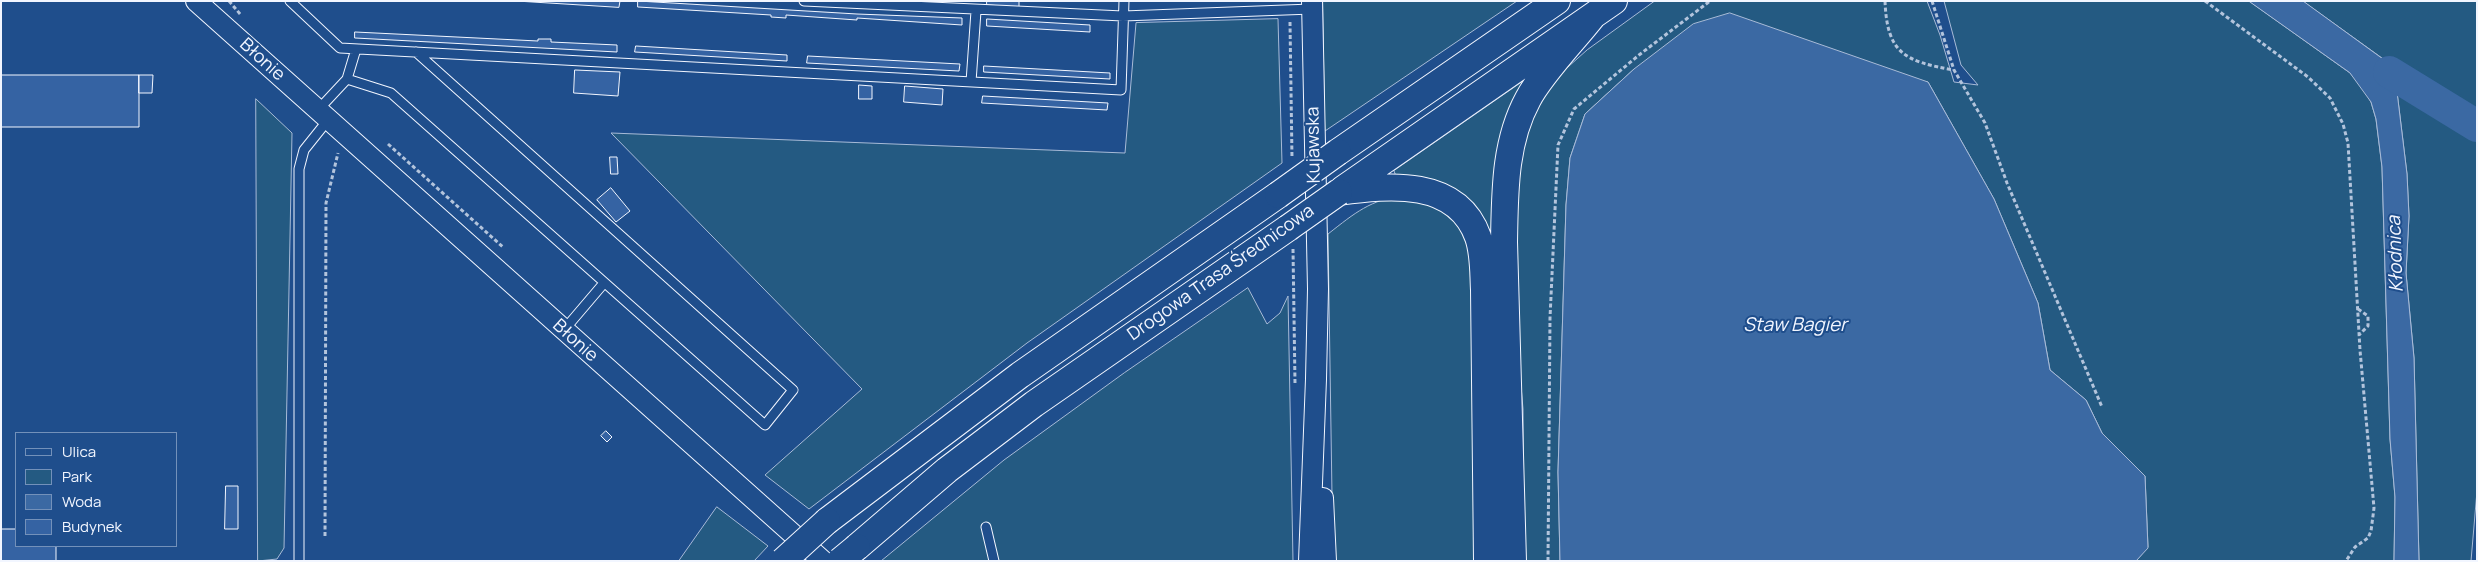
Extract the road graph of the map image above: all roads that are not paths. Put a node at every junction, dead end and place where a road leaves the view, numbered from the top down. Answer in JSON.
{"nodes":[{"id":1,"x":196,"y":1,"type":"edge"},
{"id":2,"x":290,"y":1,"type":"edge"},
{"id":3,"x":804,"y":1,"type":"edge"},
{"id":4,"x":1124,"y":1,"type":"edge"},
{"id":5,"x":1533,"y":1,"type":"edge"},
{"id":6,"x":1557,"y":1,"type":"edge"},
{"id":7,"x":1614,"y":1,"type":"edge"},
{"id":8,"x":1312,"y":5,"type":"edge"},
{"id":9,"x":976,"y":11,"type":"junction"},
{"id":10,"x":1123,"y":16,"type":"junction"},
{"id":11,"x":1592,"y":17,"type":"junction"},
{"id":12,"x":356,"y":49,"type":"junction"},
{"id":13,"x":416,"y":52,"type":"junction"},
{"id":14,"x":1462,"y":67,"type":"junction"},
{"id":15,"x":347,"y":79,"type":"junction"},
{"id":16,"x":971,"y":82,"type":"junction"},
{"id":17,"x":323,"y":115,"type":"junction"},
{"id":18,"x":1339,"y":192,"type":"junction"},
{"id":19,"x":604,"y":282,"type":"junction"},
{"id":20,"x":564,"y":330,"type":"junction"},
{"id":21,"x":1316,"y":379,"type":"junction"},
{"id":22,"x":986,"y":527,"type":"dead end"},
{"id":23,"x":848,"y":554,"type":"edge"},
{"id":24,"x":299,"y":561,"type":"edge"},
{"id":25,"x":783,"y":561,"type":"edge"},
{"id":26,"x":823,"y":561,"type":"edge"},
{"id":27,"x":994,"y":561,"type":"edge"},
{"id":28,"x":1309,"y":561,"type":"edge"},
{"id":29,"x":1326,"y":561,"type":"edge"},
{"id":30,"x":1487,"y":561,"type":"edge"},
{"id":31,"x":1512,"y":561,"type":"edge"}],
"edges":[{"from":1,"to":17,"type":"street","name":"Błonie"},
{"from":2,"to":12,"type":"lane"},
{"from":3,"to":9,"type":"lane"},
{"from":4,"to":10,"type":"lane"},
{"from":5,"to":14,"type":"main road"},
{"from":6,"to":14,"type":"main road","name":"Drogowa Trasa Średnicowa"},
{"from":7,"to":11,"type":"main road","name":"Drogowa Trasa Średnicowa"},
{"from":8,"to":10,"type":"lane"},
{"from":8,"to":21,"type":"street","name":"Kujawska"},
{"from":9,"to":10,"type":"lane"},
{"from":9,"to":16,"type":"lane"},
{"from":10,"to":16,"type":"lane"},
{"from":11,"to":18,"type":"main road","name":"Drogowa Trasa Średnicowa"},
{"from":11,"to":31,"type":"main road"},
{"from":12,"to":13,"type":"lane"},
{"from":12,"to":15,"type":"lane"},
{"from":13,"to":16,"type":"lane"},
{"from":13,"to":19,"type":"lane"},
{"from":14,"to":25,"type":"main road","name":"Drogowa Trasa Średnicowa","bridge":true},
{"from":15,"to":17,"type":"lane"},
{"from":15,"to":19,"type":"lane"},
{"from":17,"to":20,"type":"street","name":"Błonie"},
{"from":17,"to":24,"type":"lane"},
{"from":18,"to":23,"type":"main road","name":"Drogowa Trasa Średnicowa","bridge":true},
{"from":18,"to":30,"type":"main road"},
{"from":19,"to":20,"type":"lane"},
{"from":20,"to":26,"type":"street","name":"Błonie"},
{"from":21,"to":28,"type":"street","name":"Kujawska"},
{"from":21,"to":29,"type":"street","name":"Kujawska"},
{"from":22,"to":27,"type":"lane"}]}
